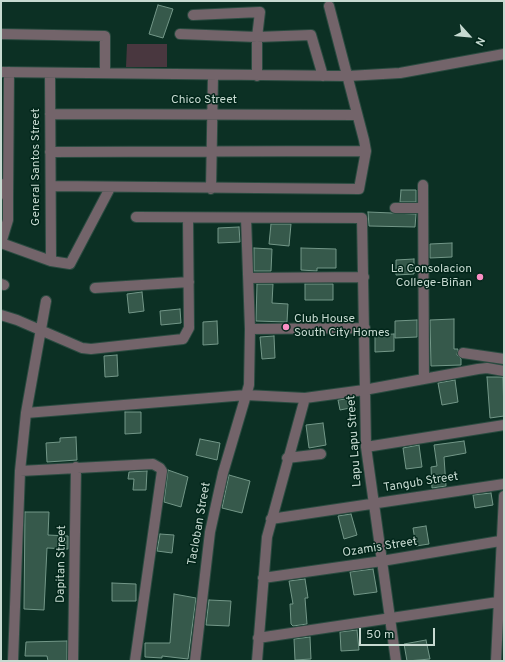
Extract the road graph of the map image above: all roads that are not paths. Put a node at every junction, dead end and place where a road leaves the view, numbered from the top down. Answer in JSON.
{"nodes":[{"id":1,"x":329,"y":6,"type":"dead end"},
{"id":2,"x":193,"y":15,"type":"dead end"},
{"id":3,"x":1,"y":34,"type":"edge"},
{"id":4,"x":180,"y":34,"type":"dead end"},
{"id":5,"x":257,"y":36,"type":"junction"},
{"id":6,"x":504,"y":54,"type":"edge"},
{"id":7,"x":5,"y":72,"type":"edge"},
{"id":8,"x":50,"y":72,"type":"junction"},
{"id":9,"x":105,"y":73,"type":"junction"},
{"id":10,"x":213,"y":76,"type":"junction"},
{"id":11,"x":257,"y":76,"type":"junction"},
{"id":12,"x":323,"y":76,"type":"junction"},
{"id":13,"x":348,"y":76,"type":"junction"},
{"id":14,"x":5,"y":110,"type":"edge"},
{"id":15,"x":50,"y":114,"type":"junction"},
{"id":16,"x":213,"y":114,"type":"junction"},
{"id":17,"x":358,"y":115,"type":"junction"},
{"id":18,"x":212,"y":150,"type":"junction"},
{"id":19,"x":366,"y":151,"type":"junction"},
{"id":20,"x":50,"y":152,"type":"junction"},
{"id":21,"x":1,"y":184,"type":"edge"},
{"id":22,"x":423,"y":185,"type":"dead end"},
{"id":23,"x":51,"y":186,"type":"junction"},
{"id":24,"x":110,"y":188,"type":"junction"},
{"id":25,"x":211,"y":189,"type":"junction"},
{"id":26,"x":8,"y":199,"type":"junction"},
{"id":27,"x":395,"y":208,"type":"dead end"},
{"id":28,"x":423,"y":208,"type":"junction"},
{"id":29,"x":136,"y":217,"type":"dead end"},
{"id":30,"x":188,"y":218,"type":"junction"},
{"id":31,"x":246,"y":218,"type":"junction"},
{"id":32,"x":1,"y":243,"type":"edge"},
{"id":33,"x":51,"y":261,"type":"junction"},
{"id":34,"x":364,"y":277,"type":"junction"},
{"id":35,"x":249,"y":278,"type":"junction"},
{"id":36,"x":189,"y":282,"type":"junction"},
{"id":37,"x":95,"y":288,"type":"dead end"},
{"id":38,"x":46,"y":301,"type":"dead end"},
{"id":39,"x":1,"y":315,"type":"edge"},
{"id":40,"x":250,"y":328,"type":"junction"},
{"id":41,"x":364,"y":328,"type":"junction"},
{"id":42,"x":41,"y":330,"type":"junction"},
{"id":43,"x":463,"y":353,"type":"dead end"},
{"id":44,"x":504,"y":360,"type":"edge"},
{"id":45,"x":504,"y":371,"type":"edge"},
{"id":46,"x":424,"y":379,"type":"junction"},
{"id":47,"x":364,"y":390,"type":"junction"},
{"id":48,"x":246,"y":395,"type":"junction"},
{"id":49,"x":304,"y":398,"type":"junction"},
{"id":50,"x":26,"y":413,"type":"junction"},
{"id":51,"x":504,"y":425,"type":"edge"},
{"id":52,"x":366,"y":447,"type":"junction"},
{"id":53,"x":321,"y":454,"type":"dead end"},
{"id":54,"x":287,"y":458,"type":"junction"},
{"id":55,"x":76,"y":467,"type":"junction"},
{"id":56,"x":20,"y":471,"type":"junction"},
{"id":57,"x":504,"y":484,"type":"edge"},
{"id":58,"x":504,"y":496,"type":"edge"},
{"id":59,"x":373,"y":504,"type":"junction"},
{"id":60,"x":271,"y":519,"type":"junction"},
{"id":61,"x":500,"y":541,"type":"junction"},
{"id":62,"x":382,"y":561,"type":"junction"},
{"id":63,"x":262,"y":578,"type":"junction"},
{"id":64,"x":498,"y":602,"type":"junction"},
{"id":65,"x":388,"y":618,"type":"junction"},
{"id":66,"x":258,"y":638,"type":"junction"},
{"id":67,"x":14,"y":661,"type":"edge"},
{"id":68,"x":73,"y":661,"type":"edge"},
{"id":69,"x":135,"y":661,"type":"edge"},
{"id":70,"x":195,"y":661,"type":"edge"},
{"id":71,"x":257,"y":661,"type":"edge"},
{"id":72,"x":396,"y":661,"type":"edge"},
{"id":73,"x":496,"y":661,"type":"edge"}],
"edges":[{"from":1,"to":13,"type":"street"},
{"from":2,"to":5,"type":"street"},
{"from":3,"to":9,"type":"street"},
{"from":4,"to":5,"type":"street"},
{"from":5,"to":11,"type":"street"},
{"from":5,"to":12,"type":"street"},
{"from":6,"to":13,"type":"street"},
{"from":7,"to":8,"type":"street"},
{"from":7,"to":14,"type":"street"},
{"from":8,"to":9,"type":"street"},
{"from":8,"to":15,"type":"street","name":"General Santos Street"},
{"from":9,"to":10,"type":"street"},
{"from":10,"to":11,"type":"street"},
{"from":10,"to":16,"type":"street"},
{"from":11,"to":12,"type":"street"},
{"from":12,"to":13,"type":"street"},
{"from":13,"to":17,"type":"street"},
{"from":14,"to":26,"type":"street"},
{"from":15,"to":16,"type":"street","name":"Chico Street"},
{"from":15,"to":20,"type":"street","name":"General Santos Street"},
{"from":16,"to":17,"type":"street","name":"Chico Street"},
{"from":16,"to":18,"type":"street"},
{"from":17,"to":19,"type":"street"},
{"from":18,"to":19,"type":"street"},
{"from":18,"to":20,"type":"street"},
{"from":18,"to":25,"type":"street"},
{"from":19,"to":25,"type":"street"},
{"from":20,"to":23,"type":"street","name":"General Santos Street"},
{"from":21,"to":26,"type":"street"},
{"from":22,"to":28,"type":"street"},
{"from":23,"to":24,"type":"street"},
{"from":23,"to":33,"type":"street","name":"General Santos Street"},
{"from":24,"to":25,"type":"street"},
{"from":24,"to":33,"type":"street"},
{"from":26,"to":32,"type":"street"},
{"from":27,"to":28,"type":"street"},
{"from":28,"to":46,"type":"street"},
{"from":29,"to":30,"type":"street"},
{"from":30,"to":31,"type":"street"},
{"from":30,"to":36,"type":"street"},
{"from":31,"to":34,"type":"street","name":"Lapu Lapu Street"},
{"from":31,"to":35,"type":"street","name":"Tacloban Street"},
{"from":32,"to":33,"type":"street"},
{"from":34,"to":35,"type":"street"},
{"from":34,"to":41,"type":"street","name":"Lapu Lapu Street"},
{"from":35,"to":40,"type":"street","name":"Tacloban Street"},
{"from":36,"to":37,"type":"street"},
{"from":36,"to":42,"type":"street"},
{"from":38,"to":42,"type":"street"},
{"from":39,"to":42,"type":"street"},
{"from":40,"to":41,"type":"street"},
{"from":40,"to":48,"type":"street","name":"Tacloban Street"},
{"from":41,"to":47,"type":"street","name":"Lapu Lapu Street"},
{"from":42,"to":50,"type":"street"},
{"from":43,"to":44,"type":"street"},
{"from":45,"to":46,"type":"street"},
{"from":46,"to":47,"type":"street"},
{"from":47,"to":49,"type":"street"},
{"from":47,"to":52,"type":"street","name":"Lapu Lapu Street"},
{"from":48,"to":49,"type":"street"},
{"from":48,"to":50,"type":"street"},
{"from":48,"to":70,"type":"street","name":"Tacloban Street"},
{"from":49,"to":54,"type":"street"},
{"from":50,"to":56,"type":"street"},
{"from":51,"to":52,"type":"street"},
{"from":52,"to":59,"type":"street","name":"Lapu Lapu Street"},
{"from":53,"to":54,"type":"street"},
{"from":54,"to":60,"type":"street"},
{"from":55,"to":56,"type":"street"},
{"from":55,"to":68,"type":"street","name":"Dapitan Street"},
{"from":55,"to":69,"type":"street"},
{"from":56,"to":67,"type":"street"},
{"from":57,"to":59,"type":"street","name":"Tangub Street"},
{"from":58,"to":61,"type":"street"},
{"from":59,"to":60,"type":"street","name":"Tangub Street"},
{"from":59,"to":62,"type":"street","name":"Lapu Lapu Street"},
{"from":60,"to":63,"type":"street"},
{"from":61,"to":62,"type":"street","name":"Ozamis Street"},
{"from":61,"to":64,"type":"street"},
{"from":62,"to":63,"type":"street","name":"Ozamis Street"},
{"from":62,"to":65,"type":"street","name":"Lapu Lapu Street"},
{"from":63,"to":66,"type":"street"},
{"from":64,"to":65,"type":"street"},
{"from":64,"to":73,"type":"street"},
{"from":65,"to":66,"type":"street"},
{"from":65,"to":72,"type":"street","name":"Lapu Lapu Street"},
{"from":66,"to":71,"type":"street"}]}
